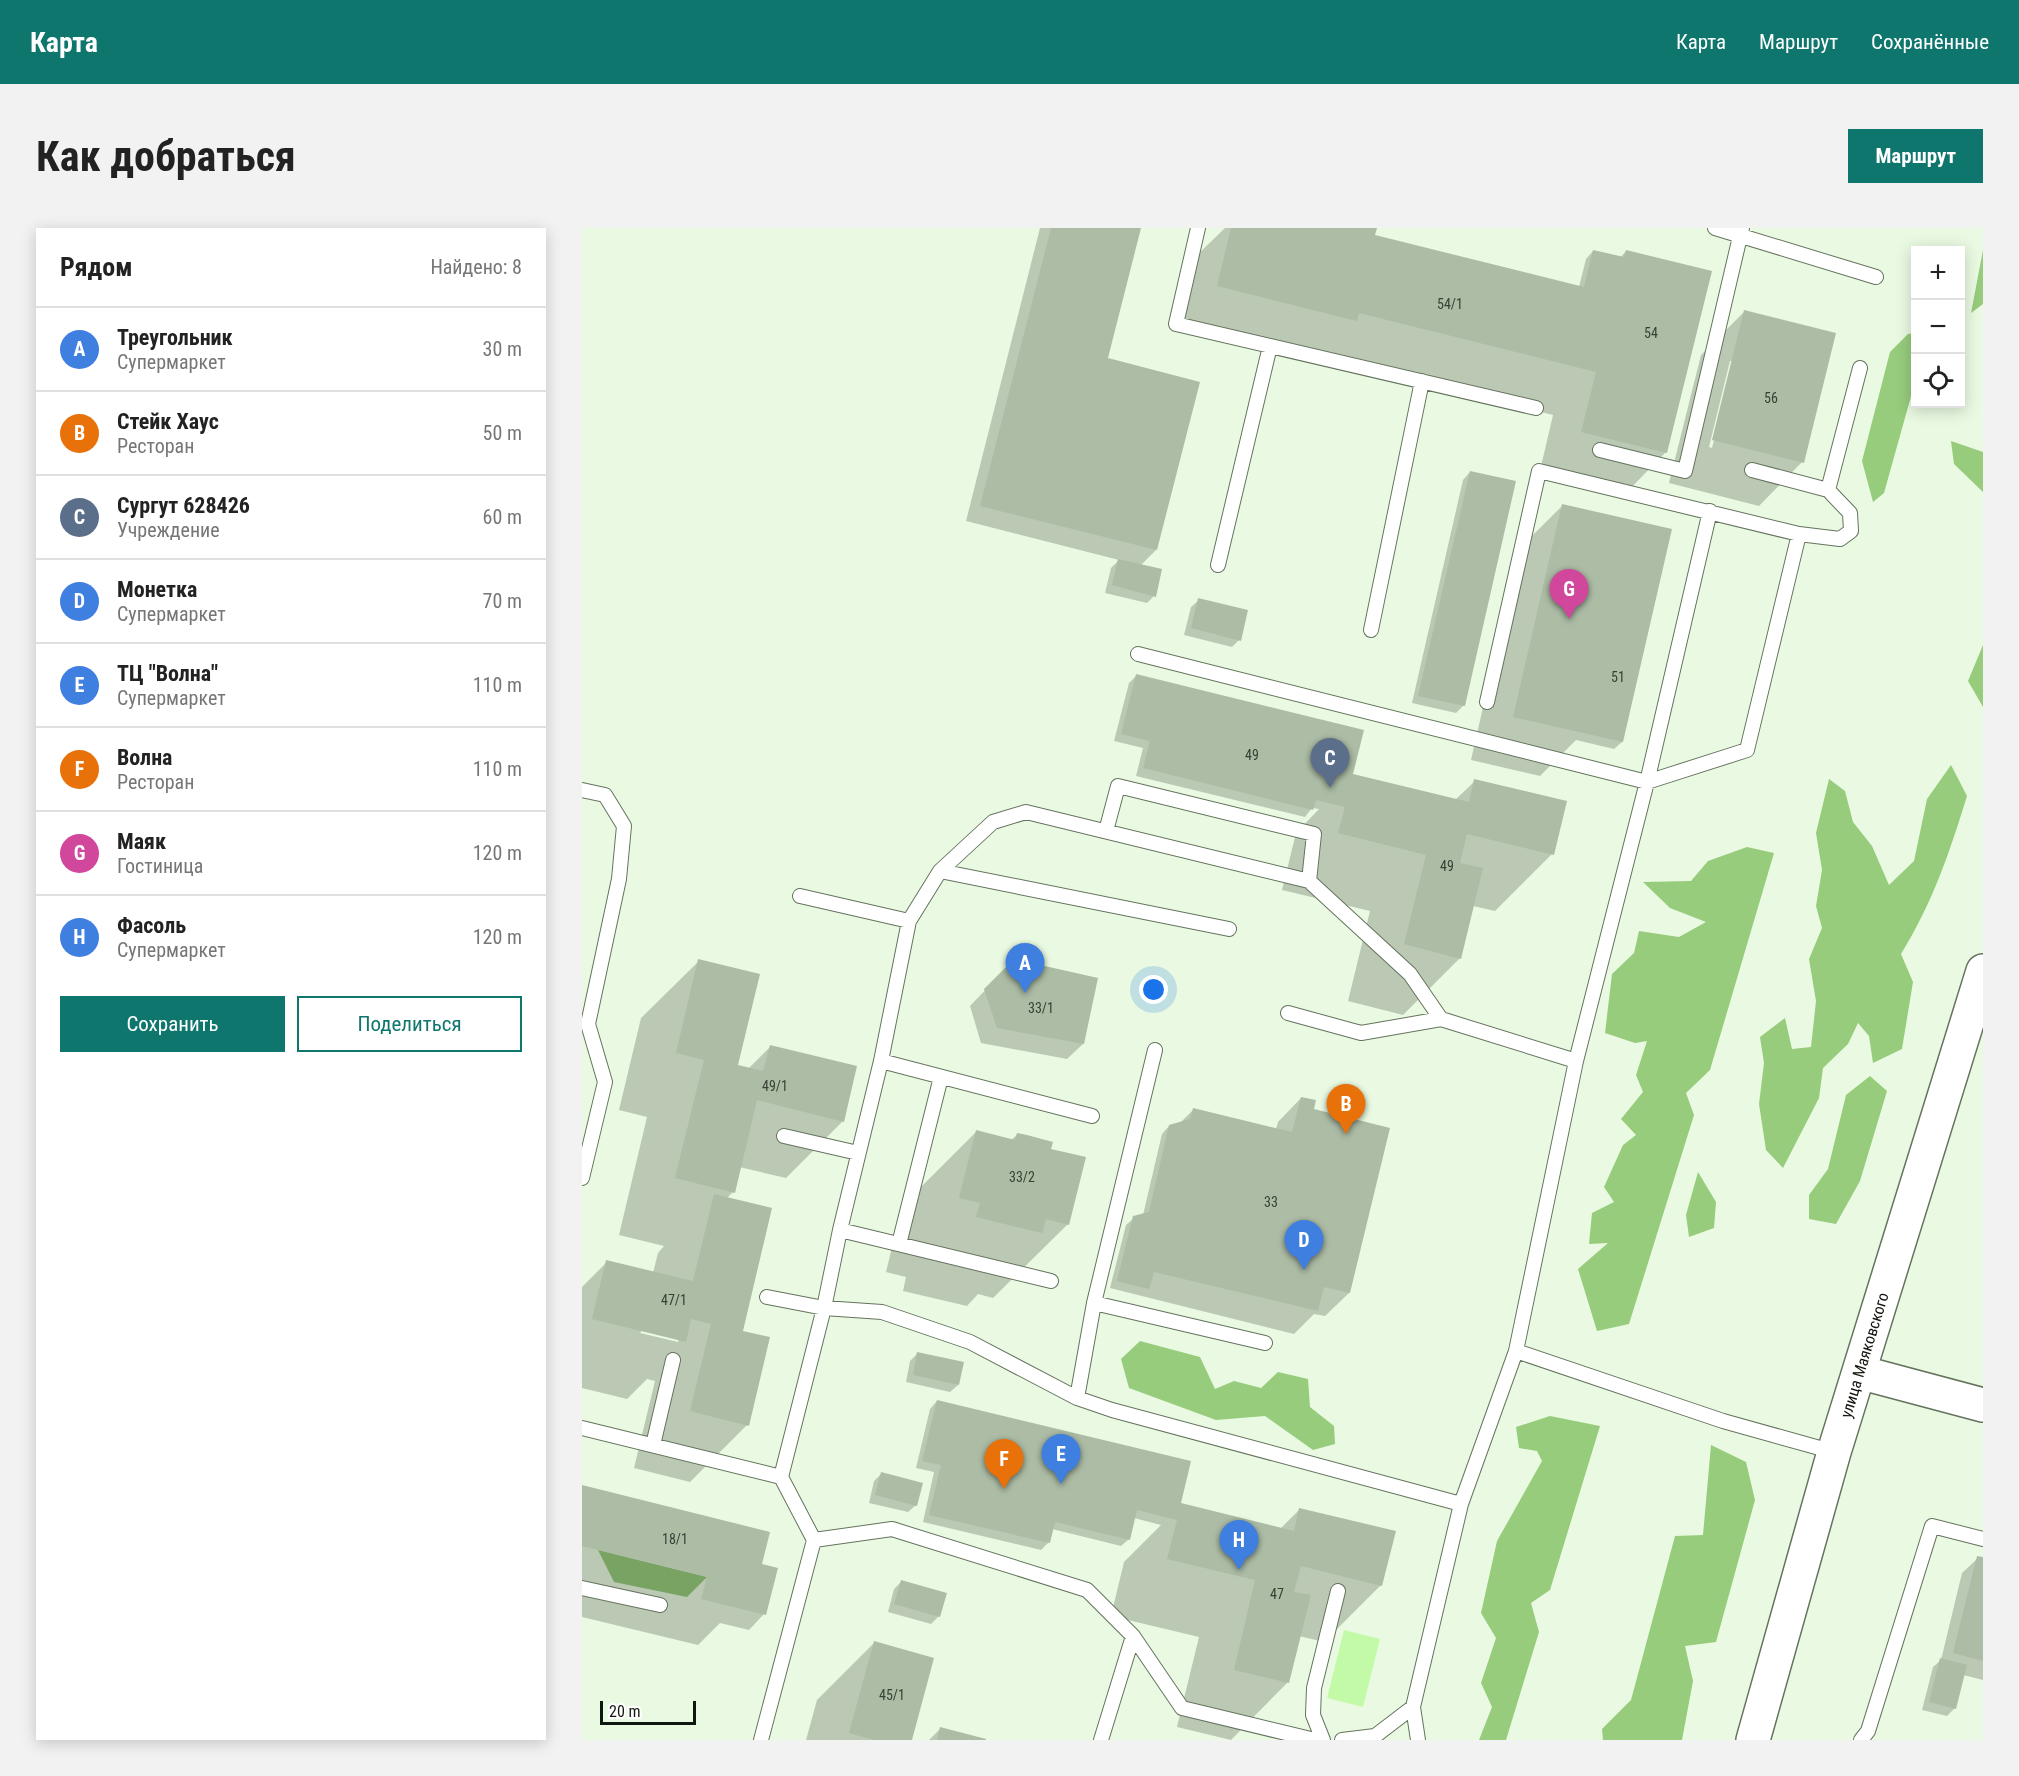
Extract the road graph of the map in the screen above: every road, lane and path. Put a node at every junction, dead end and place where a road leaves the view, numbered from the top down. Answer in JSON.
{"nodes":[{"id":1,"x":1198,"y":228,"type":"edge"},
{"id":2,"x":1715,"y":228,"type":"edge"},
{"id":3,"x":1741,"y":231,"type":"edge"},
{"id":4,"x":1876,"y":277,"type":"dead end"},
{"id":5,"x":1270,"y":346,"type":"junction"},
{"id":6,"x":1860,"y":368,"type":"dead end"},
{"id":7,"x":1422,"y":381,"type":"junction"},
{"id":8,"x":1536,"y":408,"type":"dead end"},
{"id":9,"x":1600,"y":450,"type":"dead end"},
{"id":10,"x":1752,"y":470,"type":"dead end"},
{"id":11,"x":1828,"y":490,"type":"junction"},
{"id":12,"x":1710,"y":511,"type":"junction"},
{"id":13,"x":1799,"y":534,"type":"junction"},
{"id":14,"x":1218,"y":565,"type":"dead end"},
{"id":15,"x":1371,"y":630,"type":"dead end"},
{"id":16,"x":1138,"y":654,"type":"dead end"},
{"id":17,"x":1487,"y":702,"type":"dead end"},
{"id":18,"x":1647,"y":782,"type":"junction"},
{"id":19,"x":582,"y":790,"type":"edge"},
{"id":20,"x":1106,"y":831,"type":"junction"},
{"id":21,"x":940,"y":871,"type":"junction"},
{"id":22,"x":1309,"y":881,"type":"junction"},
{"id":23,"x":800,"y":896,"type":"dead end"},
{"id":24,"x":909,"y":921,"type":"junction"},
{"id":25,"x":1229,"y":929,"type":"dead end"},
{"id":26,"x":1983,"y":971,"type":"edge"},
{"id":27,"x":1288,"y":1013,"type":"dead end"},
{"id":28,"x":1441,"y":1019,"type":"junction"},
{"id":29,"x":585,"y":1024,"type":"edge"},
{"id":30,"x":1155,"y":1050,"type":"dead end"},
{"id":31,"x":881,"y":1061,"type":"junction"},
{"id":32,"x":1576,"y":1061,"type":"junction"},
{"id":33,"x":941,"y":1077,"type":"junction"},
{"id":34,"x":1092,"y":1116,"type":"dead end"},
{"id":35,"x":784,"y":1136,"type":"dead end"},
{"id":36,"x":858,"y":1154,"type":"junction"},
{"id":37,"x":582,"y":1178,"type":"edge"},
{"id":38,"x":840,"y":1230,"type":"junction"},
{"id":39,"x":899,"y":1244,"type":"junction"},
{"id":40,"x":1051,"y":1281,"type":"dead end"},
{"id":41,"x":766,"y":1297,"type":"dead end"},
{"id":42,"x":1094,"y":1304,"type":"junction"},
{"id":43,"x":824,"y":1308,"type":"junction"},
{"id":44,"x":1265,"y":1343,"type":"dead end"},
{"id":45,"x":1516,"y":1351,"type":"junction"},
{"id":46,"x":673,"y":1360,"type":"dead end"},
{"id":47,"x":1859,"y":1372,"type":"junction"},
{"id":48,"x":1077,"y":1398,"type":"junction"},
{"id":49,"x":1983,"y":1405,"type":"edge"},
{"id":50,"x":582,"y":1428,"type":"edge"},
{"id":51,"x":653,"y":1445,"type":"junction"},
{"id":52,"x":1834,"y":1452,"type":"junction"},
{"id":53,"x":781,"y":1477,"type":"junction"},
{"id":54,"x":1461,"y":1504,"type":"junction"},
{"id":55,"x":1983,"y":1539,"type":"edge"},
{"id":56,"x":814,"y":1540,"type":"junction"},
{"id":57,"x":582,"y":1588,"type":"edge"},
{"id":58,"x":1338,"y":1591,"type":"dead end"},
{"id":59,"x":660,"y":1605,"type":"dead end"},
{"id":60,"x":1133,"y":1636,"type":"junction"},
{"id":61,"x":1413,"y":1707,"type":"junction"},
{"id":62,"x":761,"y":1740,"type":"edge"},
{"id":63,"x":1101,"y":1740,"type":"edge"},
{"id":64,"x":1315,"y":1740,"type":"edge"},
{"id":65,"x":1323,"y":1740,"type":"edge"},
{"id":66,"x":1342,"y":1740,"type":"edge"},
{"id":67,"x":1418,"y":1740,"type":"edge"},
{"id":68,"x":1753,"y":1740,"type":"edge"},
{"id":69,"x":1861,"y":1740,"type":"edge"}],
"edges":[{"from":1,"to":5,"type":"lane"},
{"from":2,"to":3,"type":"lane"},
{"from":3,"to":4,"type":"lane"},
{"from":3,"to":9,"type":"lane"},
{"from":5,"to":7,"type":"lane"},
{"from":5,"to":14,"type":"lane"},
{"from":6,"to":11,"type":"lane"},
{"from":7,"to":8,"type":"lane"},
{"from":7,"to":15,"type":"lane"},
{"from":10,"to":11,"type":"lane"},
{"from":11,"to":13,"type":"lane"},
{"from":12,"to":13,"type":"lane"},
{"from":12,"to":17,"type":"lane"},
{"from":12,"to":18,"type":"lane"},
{"from":13,"to":18,"type":"lane"},
{"from":16,"to":18,"type":"lane"},
{"from":18,"to":32,"type":"lane"},
{"from":19,"to":29,"type":"lane"},
{"from":20,"to":21,"type":"lane"},
{"from":20,"to":22,"type":"lane"},
{"from":20,"to":22,"type":"lane"},
{"from":21,"to":24,"type":"lane"},
{"from":21,"to":25,"type":"lane"},
{"from":22,"to":28,"type":"lane"},
{"from":23,"to":24,"type":"lane"},
{"from":24,"to":31,"type":"lane"},
{"from":26,"to":47,"type":"main road","name":"улица Маяковского"},
{"from":27,"to":28,"type":"lane"},
{"from":28,"to":32,"type":"lane"},
{"from":29,"to":37,"type":"lane"},
{"from":30,"to":42,"type":"lane"},
{"from":31,"to":33,"type":"lane"},
{"from":31,"to":36,"type":"lane"},
{"from":32,"to":45,"type":"lane"},
{"from":33,"to":34,"type":"lane"},
{"from":33,"to":39,"type":"lane"},
{"from":35,"to":36,"type":"lane"},
{"from":36,"to":38,"type":"lane"},
{"from":38,"to":39,"type":"lane"},
{"from":38,"to":43,"type":"lane"},
{"from":39,"to":40,"type":"lane"},
{"from":41,"to":43,"type":"lane"},
{"from":42,"to":44,"type":"lane"},
{"from":42,"to":48,"type":"lane"},
{"from":43,"to":48,"type":"lane"},
{"from":43,"to":53,"type":"lane"},
{"from":45,"to":52,"type":"lane"},
{"from":45,"to":54,"type":"lane"},
{"from":46,"to":51,"type":"lane"},
{"from":47,"to":49,"type":"main road"},
{"from":47,"to":52,"type":"main road","name":"улица Маяковского"},
{"from":48,"to":54,"type":"lane"},
{"from":50,"to":51,"type":"lane"},
{"from":51,"to":53,"type":"lane"},
{"from":52,"to":68,"type":"main road","name":"улица Маяковского"},
{"from":53,"to":56,"type":"lane"},
{"from":54,"to":61,"type":"lane"},
{"from":55,"to":69,"type":"lane"},
{"from":56,"to":60,"type":"lane"},
{"from":56,"to":62,"type":"lane"},
{"from":57,"to":59,"type":"lane"},
{"from":58,"to":65,"type":"lane"},
{"from":60,"to":63,"type":"lane"},
{"from":60,"to":64,"type":"lane"},
{"from":61,"to":66,"type":"lane"},
{"from":61,"to":67,"type":"lane"}]}
